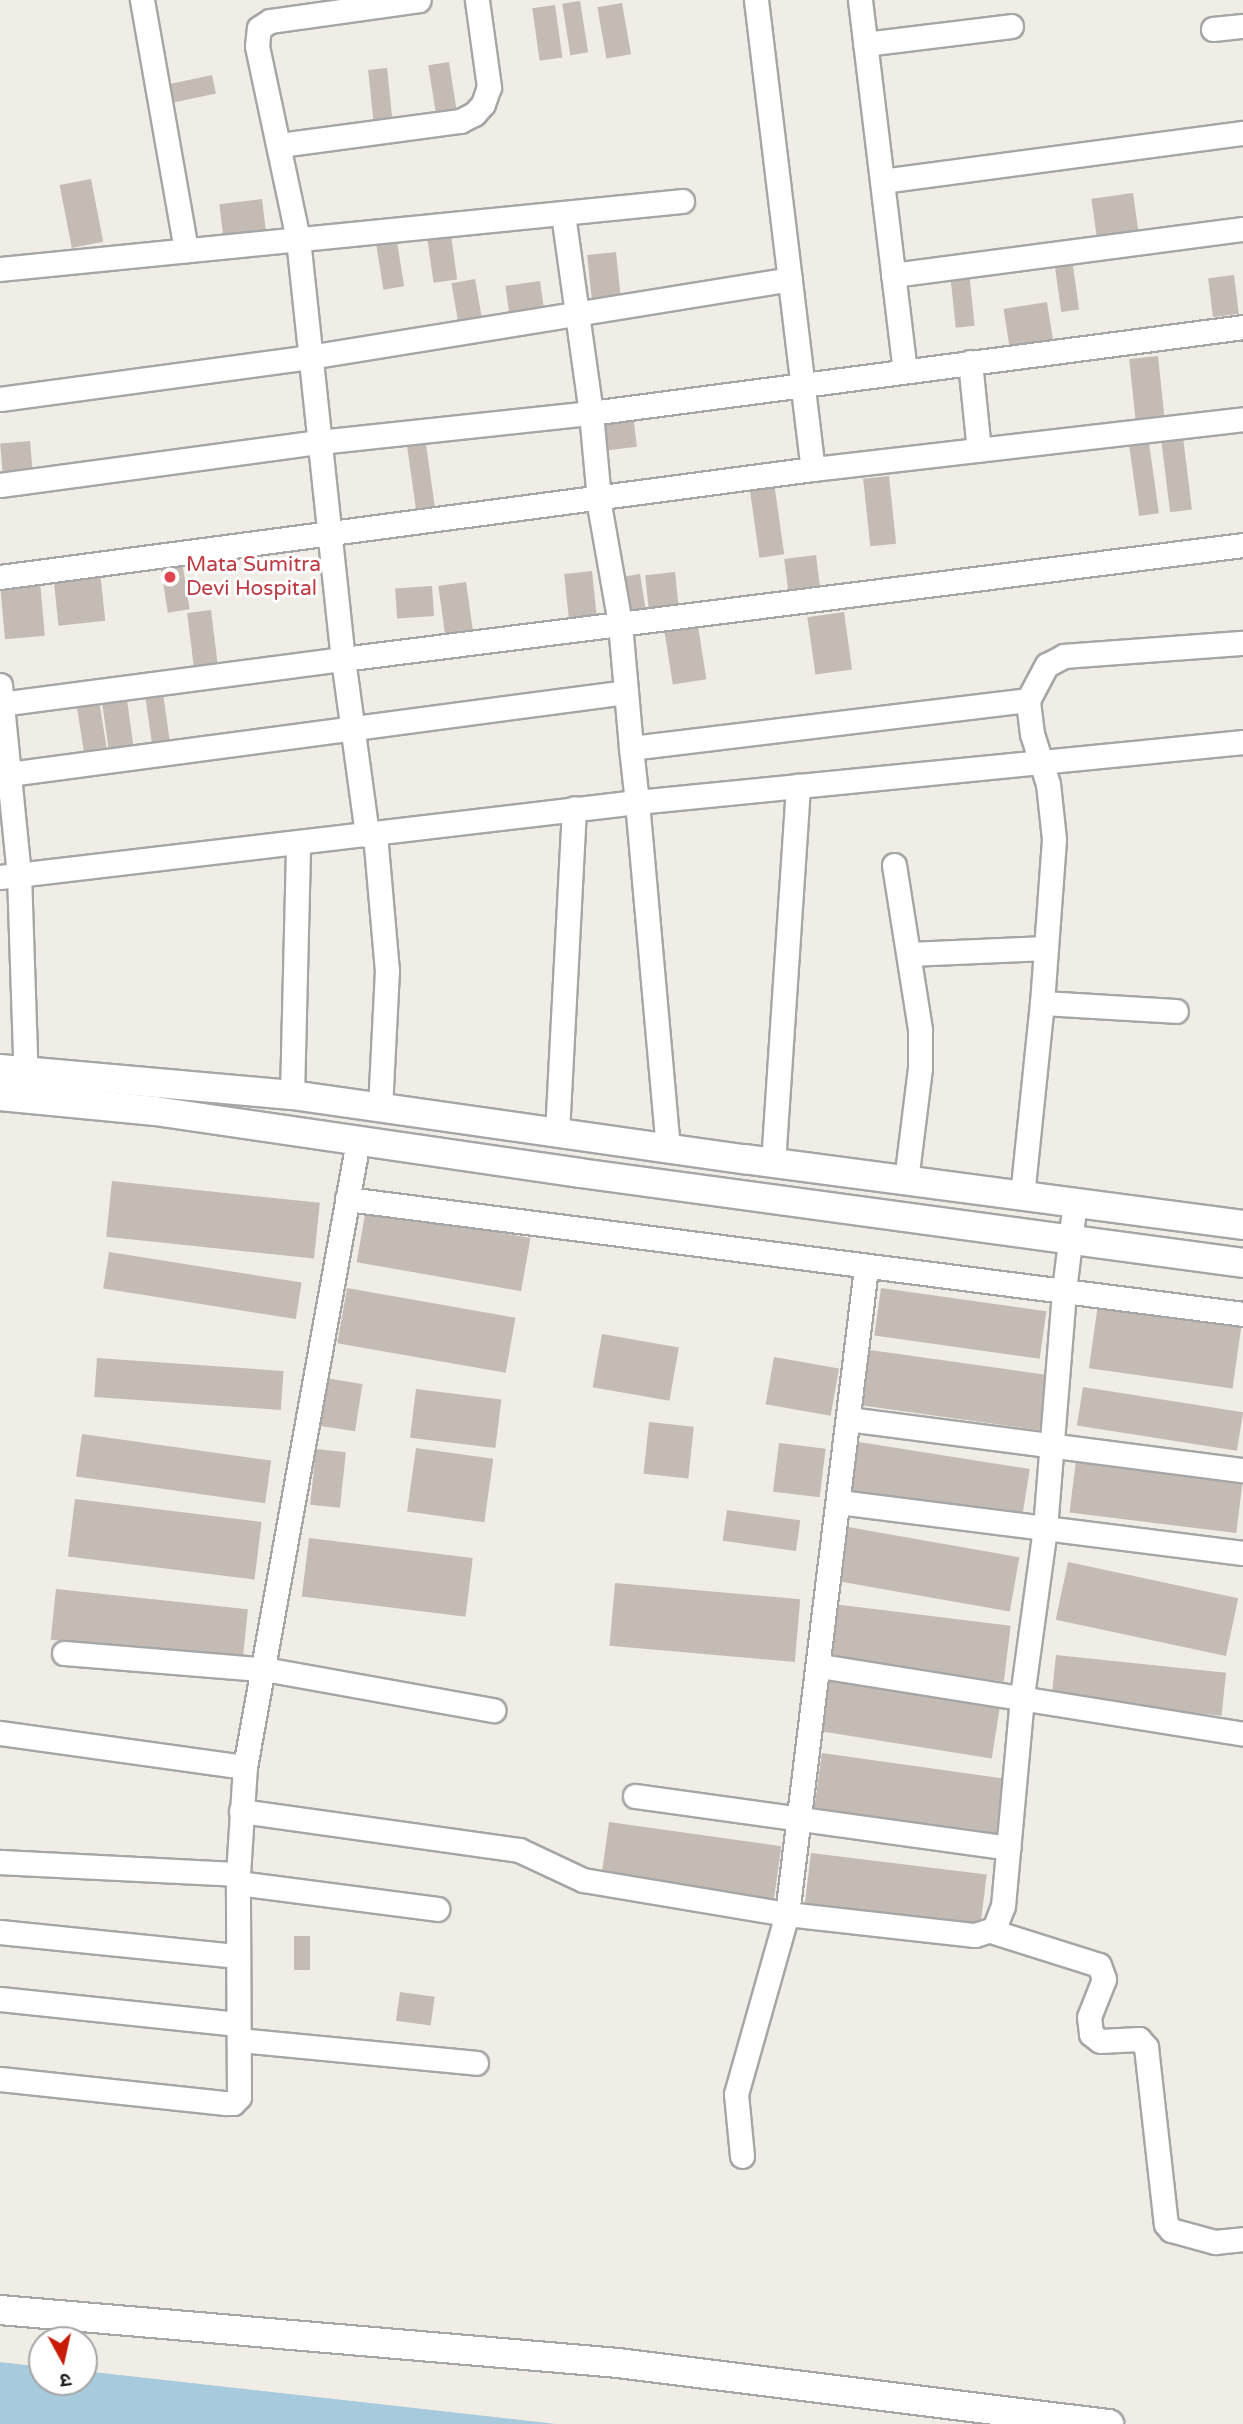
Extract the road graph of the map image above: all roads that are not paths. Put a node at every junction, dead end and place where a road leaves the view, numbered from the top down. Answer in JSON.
{"nodes":[{"id":1,"x":142,"y":0,"type":"edge"},
{"id":2,"x":419,"y":0,"type":"edge"},
{"id":3,"x":477,"y":0,"type":"edge"},
{"id":4,"x":756,"y":0,"type":"edge"},
{"id":5,"x":860,"y":0,"type":"edge"},
{"id":6,"x":383,"y":2,"type":"edge"},
{"id":7,"x":1011,"y":26,"type":"dead end"},
{"id":8,"x":1243,"y":26,"type":"edge"},
{"id":9,"x":1213,"y":29,"type":"dead end"},
{"id":10,"x":865,"y":44,"type":"junction"},
{"id":11,"x":1243,"y":133,"type":"edge"},
{"id":12,"x":280,"y":145,"type":"junction"},
{"id":13,"x":882,"y":181,"type":"junction"},
{"id":14,"x":682,"y":201,"type":"dead end"},
{"id":15,"x":563,"y":214,"type":"junction"},
{"id":16,"x":1243,"y":229,"type":"edge"},
{"id":17,"x":298,"y":239,"type":"junction"},
{"id":18,"x":186,"y":250,"type":"junction"},
{"id":19,"x":0,"y":270,"type":"edge"},
{"id":20,"x":893,"y":275,"type":"junction"},
{"id":21,"x":790,"y":279,"type":"junction"},
{"id":22,"x":577,"y":313,"type":"junction"},
{"id":23,"x":1243,"y":327,"type":"edge"},
{"id":24,"x":309,"y":358,"type":"junction"},
{"id":25,"x":970,"y":362,"type":"junction"},
{"id":26,"x":905,"y":371,"type":"junction"},
{"id":27,"x":803,"y":384,"type":"junction"},
{"id":28,"x":0,"y":399,"type":"edge"},
{"id":29,"x":591,"y":413,"type":"junction"},
{"id":30,"x":1243,"y":419,"type":"edge"},
{"id":31,"x":319,"y":442,"type":"junction"},
{"id":32,"x":979,"y":450,"type":"junction"},
{"id":33,"x":813,"y":469,"type":"junction"},
{"id":34,"x":0,"y":485,"type":"edge"},
{"id":35,"x":599,"y":497,"type":"junction"},
{"id":36,"x":330,"y":532,"type":"junction"},
{"id":37,"x":1243,"y":545,"type":"edge"},
{"id":38,"x":0,"y":576,"type":"edge"},
{"id":39,"x":620,"y":624,"type":"junction"},
{"id":40,"x":1243,"y":643,"type":"edge"},
{"id":41,"x":343,"y":659,"type":"junction"},
{"id":42,"x":626,"y":692,"type":"junction"},
{"id":43,"x":1,"y":698,"type":"edge"},
{"id":44,"x":1028,"y":700,"type":"junction"},
{"id":45,"x":353,"y":730,"type":"junction"},
{"id":46,"x":1243,"y":743,"type":"edge"},
{"id":47,"x":631,"y":748,"type":"junction"},
{"id":48,"x":1041,"y":761,"type":"junction"},
{"id":49,"x":9,"y":774,"type":"junction"},
{"id":50,"x":798,"y":786,"type":"junction"},
{"id":51,"x":637,"y":802,"type":"junction"},
{"id":52,"x":574,"y":808,"type":"junction"},
{"id":53,"x":371,"y":834,"type":"junction"},
{"id":54,"x":299,"y":843,"type":"junction"},
{"id":55,"x":894,"y":865,"type":"dead end"},
{"id":56,"x":9,"y":875,"type":"edge"},
{"id":57,"x":1046,"y":948,"type":"junction"},
{"id":58,"x":909,"y":954,"type":"junction"},
{"id":59,"x":1042,"y":1003,"type":"junction"},
{"id":60,"x":1176,"y":1011,"type":"dead end"},
{"id":61,"x":13,"y":1084,"type":"edge"},
{"id":62,"x":292,"y":1095,"type":"junction"},
{"id":63,"x":380,"y":1108,"type":"junction"},
{"id":64,"x":557,"y":1133,"type":"junction"},
{"id":65,"x":358,"y":1141,"type":"junction"},
{"id":66,"x":668,"y":1148,"type":"junction"},
{"id":67,"x":773,"y":1163,"type":"junction"},
{"id":68,"x":905,"y":1180,"type":"junction"},
{"id":69,"x":1022,"y":1196,"type":"junction"},
{"id":70,"x":347,"y":1199,"type":"junction"},
{"id":71,"x":1075,"y":1202,"type":"junction"},
{"id":72,"x":1243,"y":1225,"type":"edge"},
{"id":73,"x":1070,"y":1238,"type":"junction"},
{"id":74,"x":1243,"y":1263,"type":"edge"},
{"id":75,"x":866,"y":1268,"type":"junction"},
{"id":76,"x":1064,"y":1290,"type":"junction"},
{"id":77,"x":1243,"y":1314,"type":"edge"},
{"id":78,"x":848,"y":1419,"type":"junction"},
{"id":79,"x":1052,"y":1445,"type":"junction"},
{"id":80,"x":1243,"y":1470,"type":"edge"},
{"id":81,"x":838,"y":1502,"type":"junction"},
{"id":82,"x":1045,"y":1528,"type":"junction"},
{"id":83,"x":1243,"y":1553,"type":"edge"},
{"id":84,"x":64,"y":1653,"type":"dead end"},
{"id":85,"x":820,"y":1666,"type":"junction"},
{"id":86,"x":262,"y":1669,"type":"junction"},
{"id":87,"x":1022,"y":1696,"type":"junction"},
{"id":88,"x":493,"y":1710,"type":"dead end"},
{"id":89,"x":0,"y":1733,"type":"edge"},
{"id":90,"x":1243,"y":1734,"type":"edge"},
{"id":91,"x":245,"y":1767,"type":"junction"},
{"id":92,"x":635,"y":1796,"type":"dead end"},
{"id":93,"x":241,"y":1811,"type":"junction"},
{"id":94,"x":800,"y":1818,"type":"junction"},
{"id":95,"x":1008,"y":1848,"type":"junction"},
{"id":96,"x":0,"y":1862,"type":"edge"},
{"id":97,"x":238,"y":1879,"type":"junction"},
{"id":98,"x":437,"y":1909,"type":"dead end"},
{"id":99,"x":787,"y":1914,"type":"junction"},
{"id":100,"x":991,"y":1931,"type":"junction"},
{"id":101,"x":0,"y":1932,"type":"edge"},
{"id":102,"x":238,"y":1956,"type":"junction"},
{"id":103,"x":0,"y":1999,"type":"edge"},
{"id":104,"x":239,"y":2032,"type":"junction"},
{"id":105,"x":475,"y":2063,"type":"dead end"},
{"id":106,"x":0,"y":2079,"type":"edge"},
{"id":107,"x":742,"y":2156,"type":"dead end"},
{"id":108,"x":1243,"y":2239,"type":"edge"},
{"id":109,"x":0,"y":2310,"type":"edge"},
{"id":110,"x":1109,"y":2424,"type":"edge"}],
"edges":[{"from":1,"to":18,"type":"street"},
{"from":2,"to":6,"type":"street"},
{"from":3,"to":12,"type":"street"},
{"from":4,"to":21,"type":"street"},
{"from":5,"to":10,"type":"street"},
{"from":6,"to":12,"type":"street"},
{"from":7,"to":10,"type":"street"},
{"from":8,"to":9,"type":"street"},
{"from":10,"to":13,"type":"street"},
{"from":11,"to":13,"type":"street"},
{"from":12,"to":17,"type":"street"},
{"from":13,"to":20,"type":"street"},
{"from":14,"to":15,"type":"street"},
{"from":15,"to":17,"type":"street"},
{"from":15,"to":22,"type":"street"},
{"from":16,"to":20,"type":"street"},
{"from":17,"to":18,"type":"street"},
{"from":17,"to":24,"type":"street"},
{"from":18,"to":19,"type":"street"},
{"from":20,"to":26,"type":"street"},
{"from":21,"to":22,"type":"street"},
{"from":21,"to":27,"type":"street"},
{"from":22,"to":24,"type":"street"},
{"from":22,"to":29,"type":"street"},
{"from":23,"to":25,"type":"street"},
{"from":24,"to":28,"type":"street"},
{"from":24,"to":31,"type":"street"},
{"from":25,"to":26,"type":"street"},
{"from":25,"to":32,"type":"street"},
{"from":26,"to":27,"type":"street"},
{"from":27,"to":29,"type":"street"},
{"from":27,"to":33,"type":"street"},
{"from":29,"to":31,"type":"street"},
{"from":29,"to":35,"type":"street"},
{"from":30,"to":32,"type":"street"},
{"from":31,"to":34,"type":"street"},
{"from":31,"to":36,"type":"street"},
{"from":32,"to":33,"type":"street"},
{"from":33,"to":35,"type":"street"},
{"from":35,"to":36,"type":"street"},
{"from":35,"to":39,"type":"street"},
{"from":36,"to":38,"type":"street"},
{"from":36,"to":41,"type":"street"},
{"from":37,"to":39,"type":"street"},
{"from":39,"to":41,"type":"street"},
{"from":39,"to":42,"type":"street"},
{"from":40,"to":44,"type":"street"},
{"from":41,"to":43,"type":"street"},
{"from":41,"to":45,"type":"street"},
{"from":42,"to":45,"type":"street"},
{"from":42,"to":47,"type":"street"},
{"from":43,"to":49,"type":"street"},
{"from":44,"to":47,"type":"street"},
{"from":44,"to":48,"type":"street"},
{"from":45,"to":49,"type":"street"},
{"from":45,"to":53,"type":"street"},
{"from":46,"to":48,"type":"street"},
{"from":47,"to":51,"type":"street"},
{"from":48,"to":50,"type":"street"},
{"from":48,"to":57,"type":"street"},
{"from":49,"to":56,"type":"street"},
{"from":50,"to":51,"type":"street"},
{"from":50,"to":67,"type":"street"},
{"from":51,"to":52,"type":"street"},
{"from":51,"to":66,"type":"street"},
{"from":52,"to":53,"type":"street"},
{"from":52,"to":64,"type":"street"},
{"from":53,"to":54,"type":"street"},
{"from":53,"to":63,"type":"street"},
{"from":54,"to":56,"type":"street"},
{"from":54,"to":62,"type":"street"},
{"from":55,"to":58,"type":"street"},
{"from":56,"to":61,"type":"street"},
{"from":57,"to":58,"type":"street"},
{"from":57,"to":59,"type":"street"},
{"from":58,"to":68,"type":"street"},
{"from":59,"to":60,"type":"street"},
{"from":59,"to":69,"type":"street"},
{"from":61,"to":62,"type":"street"},
{"from":61,"to":65,"type":"street"},
{"from":62,"to":63,"type":"street"},
{"from":63,"to":64,"type":"street"},
{"from":64,"to":66,"type":"street"},
{"from":65,"to":70,"type":"street"},
{"from":65,"to":73,"type":"street"},
{"from":66,"to":67,"type":"street"},
{"from":67,"to":68,"type":"street"},
{"from":68,"to":69,"type":"street"},
{"from":69,"to":71,"type":"street"},
{"from":70,"to":75,"type":"street"},
{"from":70,"to":86,"type":"street"},
{"from":71,"to":72,"type":"street"},
{"from":71,"to":73,"type":"street"},
{"from":73,"to":74,"type":"street"},
{"from":73,"to":76,"type":"street"},
{"from":75,"to":76,"type":"street"},
{"from":75,"to":78,"type":"street"},
{"from":76,"to":77,"type":"street"},
{"from":76,"to":79,"type":"street"},
{"from":78,"to":79,"type":"street"},
{"from":78,"to":81,"type":"street"},
{"from":79,"to":80,"type":"street"},
{"from":79,"to":82,"type":"street"},
{"from":81,"to":82,"type":"street"},
{"from":81,"to":85,"type":"street"},
{"from":82,"to":83,"type":"street"},
{"from":82,"to":87,"type":"street"},
{"from":84,"to":86,"type":"street"},
{"from":85,"to":87,"type":"street"},
{"from":85,"to":94,"type":"street"},
{"from":86,"to":88,"type":"street"},
{"from":86,"to":91,"type":"street"},
{"from":87,"to":90,"type":"street"},
{"from":87,"to":95,"type":"street"},
{"from":89,"to":91,"type":"street"},
{"from":91,"to":93,"type":"street"},
{"from":92,"to":94,"type":"street"},
{"from":93,"to":97,"type":"street"},
{"from":93,"to":99,"type":"street"},
{"from":94,"to":95,"type":"street"},
{"from":94,"to":99,"type":"street"},
{"from":95,"to":100,"type":"street"},
{"from":96,"to":97,"type":"street"},
{"from":97,"to":98,"type":"street"},
{"from":97,"to":102,"type":"street"},
{"from":99,"to":100,"type":"street"},
{"from":99,"to":107,"type":"street"},
{"from":100,"to":108,"type":"street"},
{"from":101,"to":102,"type":"street"},
{"from":102,"to":104,"type":"street"},
{"from":103,"to":104,"type":"street"},
{"from":104,"to":105,"type":"street"},
{"from":104,"to":106,"type":"street"},
{"from":109,"to":110,"type":"street"}]}
